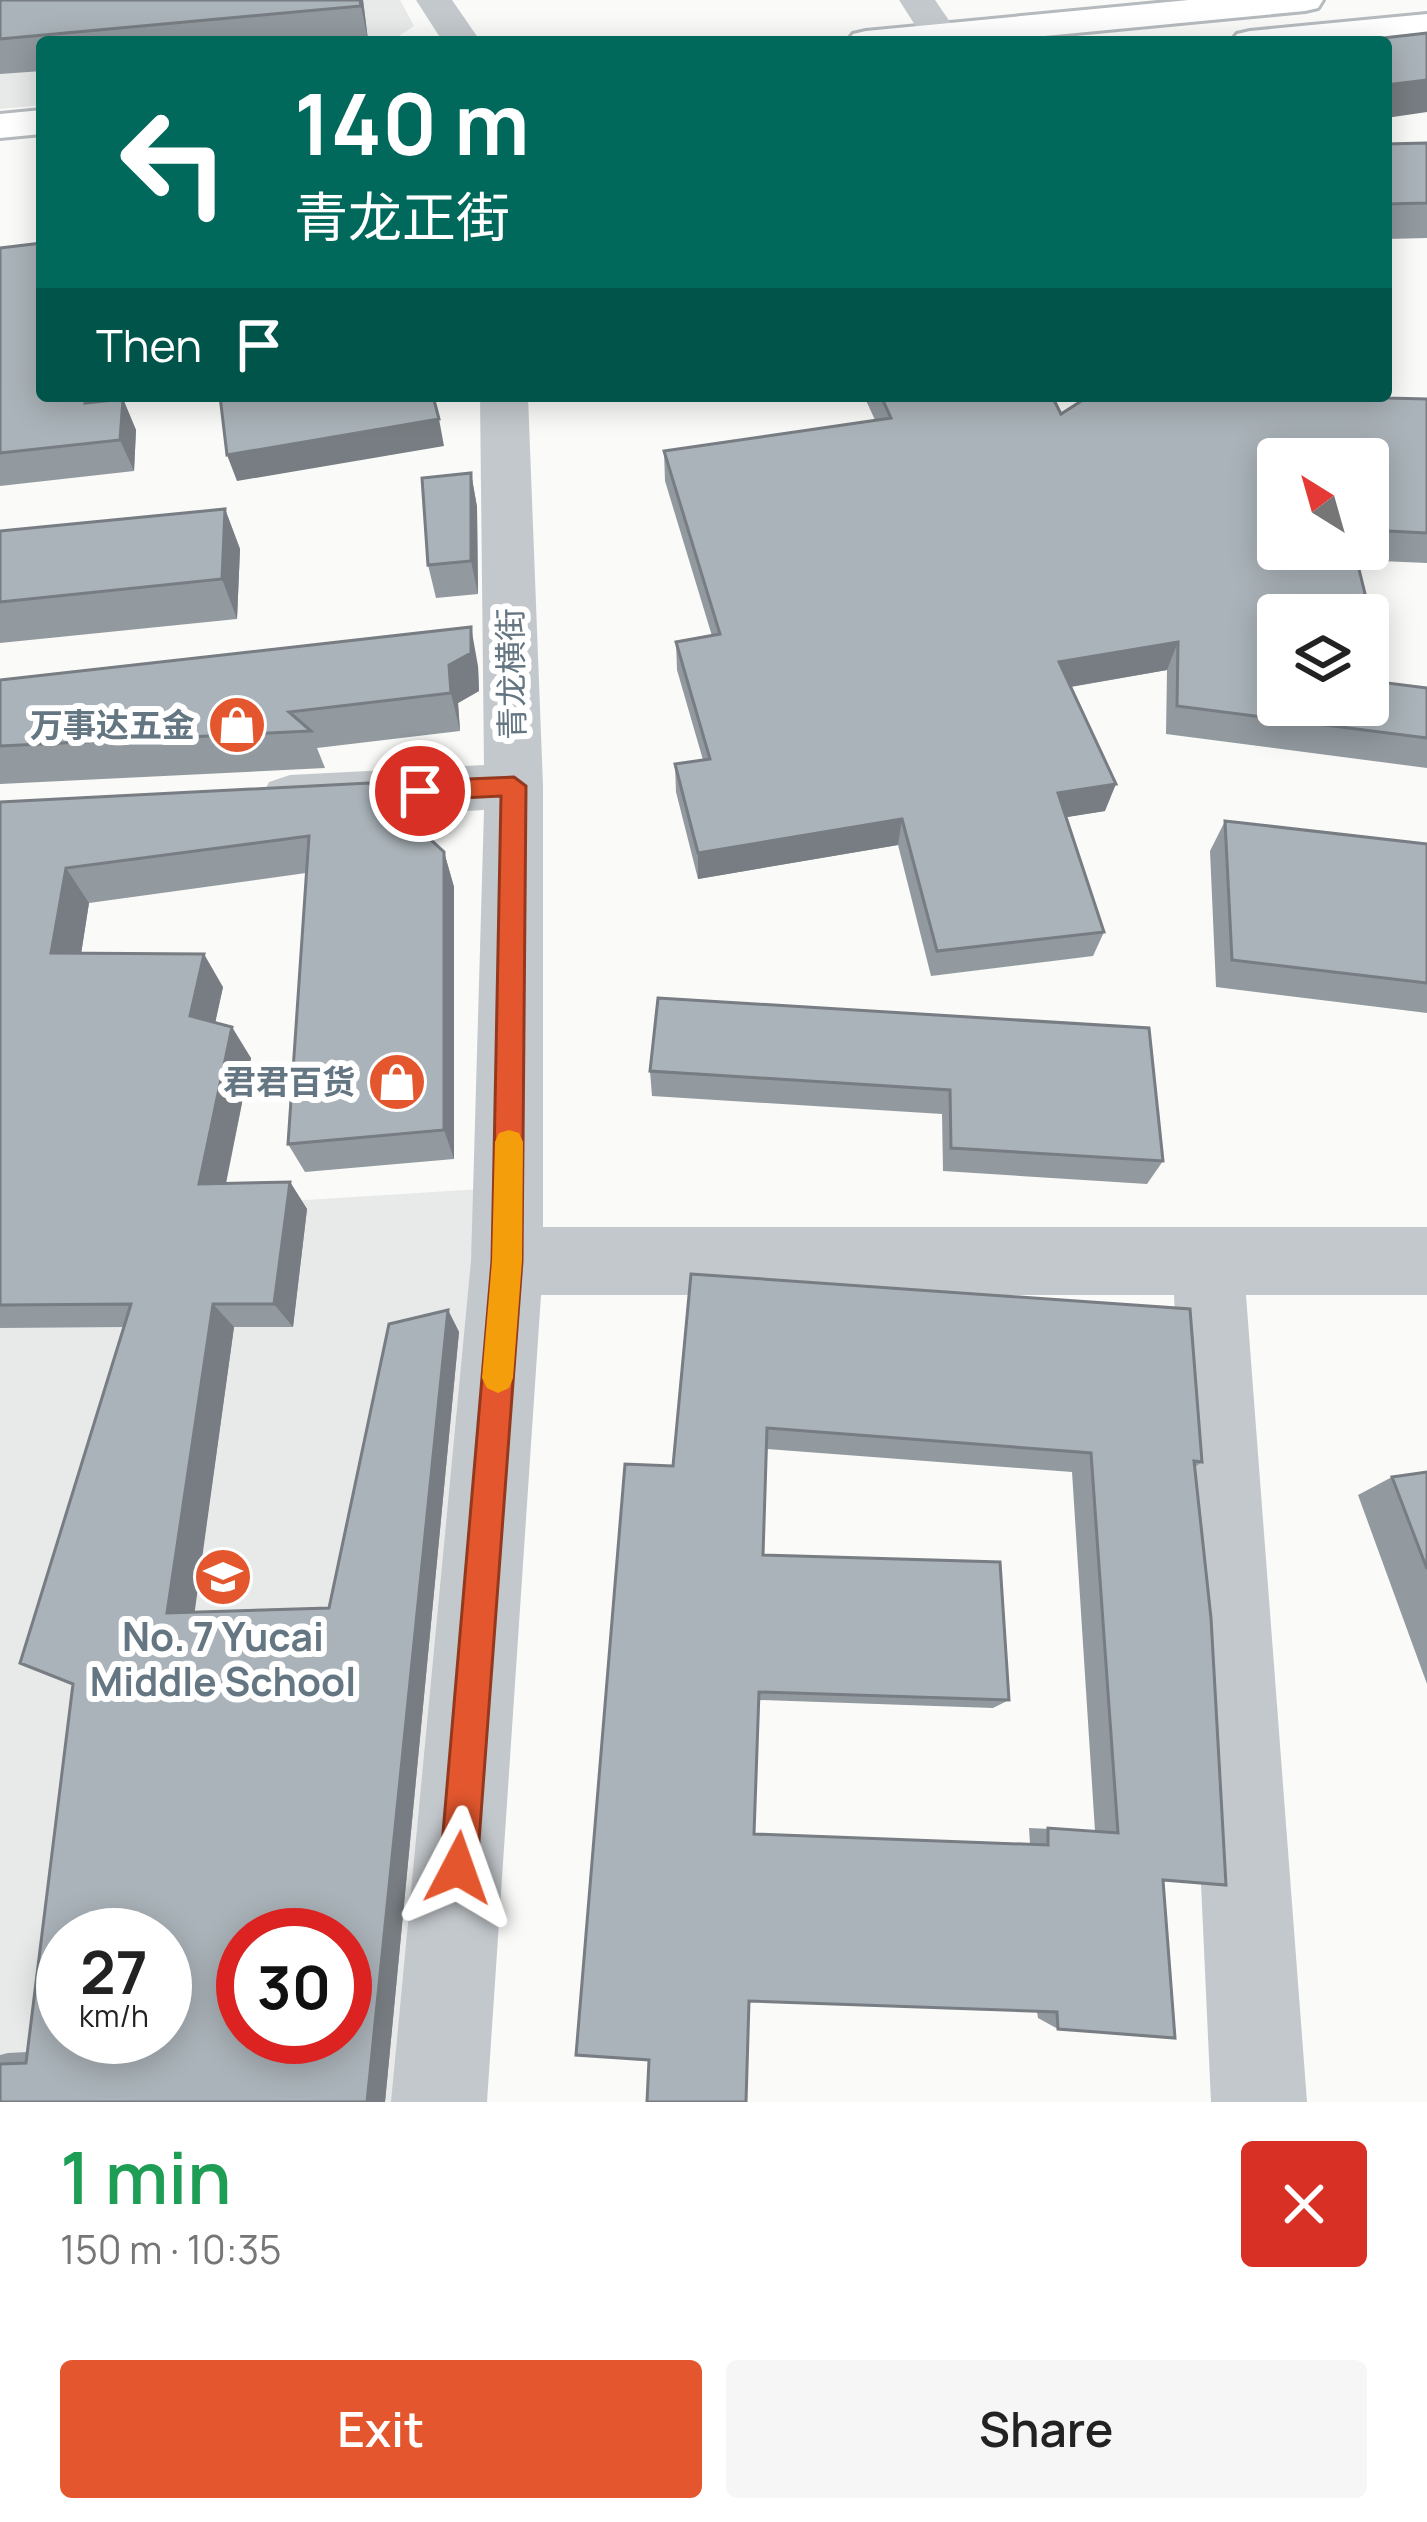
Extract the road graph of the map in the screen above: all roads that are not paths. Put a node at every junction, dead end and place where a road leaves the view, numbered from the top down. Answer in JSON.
{"nodes":[{"id":1,"x":434,"y":0,"type":"edge"},
{"id":2,"x":917,"y":0,"type":"edge"},
{"id":3,"x":1305,"y":0,"type":"edge"},
{"id":4,"x":1427,"y":25,"type":"edge"},
{"id":5,"x":940,"y":35,"type":"junction"},
{"id":6,"x":458,"y":36,"type":"edge"},
{"id":7,"x":929,"y":36,"type":"edge"},
{"id":8,"x":1312,"y":36,"type":"edge"},
{"id":9,"x":36,"y":123,"type":"edge"},
{"id":10,"x":0,"y":126,"type":"edge"},
{"id":11,"x":36,"y":159,"type":"edge"},
{"id":12,"x":0,"y":162,"type":"edge"},
{"id":13,"x":504,"y":402,"type":"edge"},
{"id":14,"x":514,"y":786,"type":"junction"},
{"id":15,"x":233,"y":800,"type":"edge"},
{"id":16,"x":507,"y":1261,"type":"junction"},
{"id":17,"x":1208,"y":1261,"type":"junction"},
{"id":18,"x":1427,"y":1261,"type":"edge"},
{"id":19,"x":440,"y":2102,"type":"edge"},
{"id":20,"x":1259,"y":2102,"type":"edge"}],
"edges":[{"from":1,"to":6,"type":"street"},
{"from":2,"to":5,"type":"street"},
{"from":3,"to":5,"type":"main road"},
{"from":4,"to":8,"type":"main road"},
{"from":5,"to":7,"type":"main road"},
{"from":9,"to":10,"type":"main road"},
{"from":11,"to":12,"type":"main road"},
{"from":13,"to":14,"type":"street","name":"青龙横街"},
{"from":14,"to":15,"type":"street"},
{"from":14,"to":16,"type":"street","name":"青龙横街"},
{"from":16,"to":17,"type":"street"},
{"from":16,"to":19,"type":"street","name":"青龙横街"},
{"from":17,"to":18,"type":"street"},
{"from":17,"to":20,"type":"street"}]}
